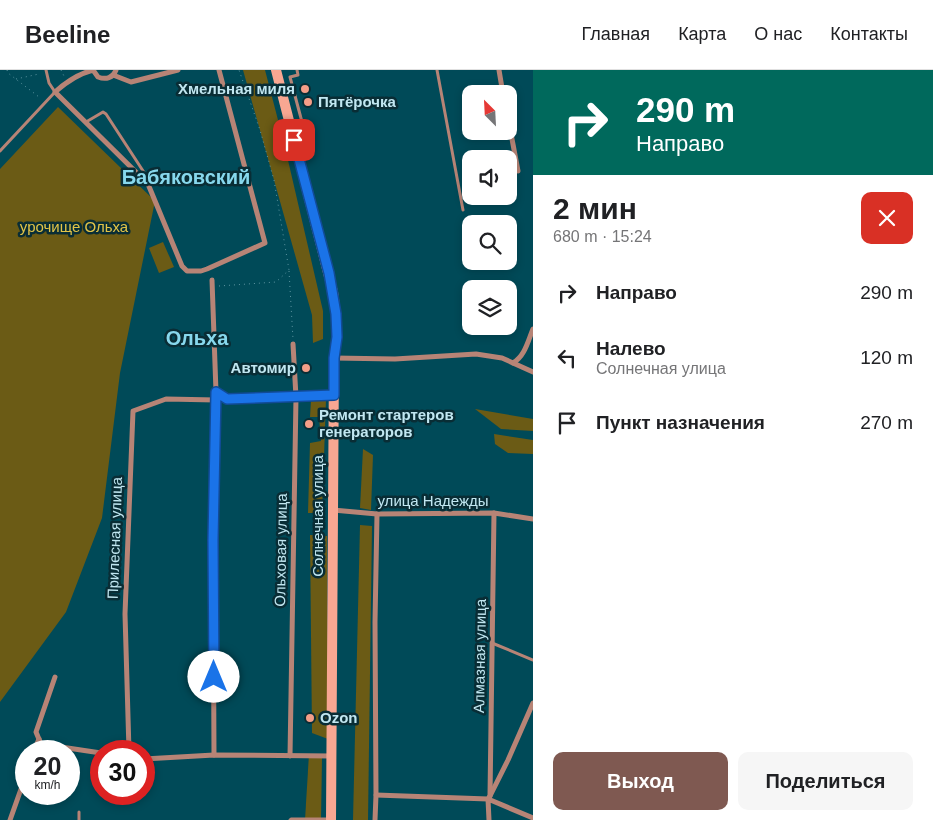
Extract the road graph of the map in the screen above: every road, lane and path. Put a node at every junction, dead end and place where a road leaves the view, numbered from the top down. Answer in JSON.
{"nodes":[{"id":1,"x":7,"y":70,"type":"edge"},
{"id":2,"x":46,"y":70,"type":"edge"},
{"id":3,"x":61,"y":70,"type":"edge"},
{"id":4,"x":93,"y":70,"type":"edge"},
{"id":5,"x":178,"y":70,"type":"edge"},
{"id":6,"x":219,"y":70,"type":"edge"},
{"id":7,"x":239,"y":70,"type":"edge"},
{"id":8,"x":276,"y":70,"type":"edge"},
{"id":9,"x":296,"y":70,"type":"edge"},
{"id":10,"x":437,"y":70,"type":"edge"},
{"id":11,"x":499,"y":70,"type":"edge"},
{"id":12,"x":115,"y":73,"type":"edge"},
{"id":13,"x":39,"y":74,"type":"dead end"},
{"id":14,"x":22,"y":77,"type":"junction"},
{"id":15,"x":16,"y":79,"type":"junction"},
{"id":16,"x":66,"y":79,"type":"dead end"},
{"id":17,"x":24,"y":85,"type":"junction"},
{"id":18,"x":502,"y":85,"type":"edge"},
{"id":19,"x":55,"y":92,"type":"junction"},
{"id":20,"x":38,"y":97,"type":"dead end"},
{"id":21,"x":86,"y":122,"type":"junction"},
{"id":22,"x":294,"y":140,"type":"junction"},
{"id":23,"x":512,"y":140,"type":"edge"},
{"id":24,"x":0,"y":151,"type":"edge"},
{"id":25,"x":518,"y":171,"type":"dead end"},
{"id":26,"x":147,"y":177,"type":"dead end"},
{"id":27,"x":463,"y":210,"type":"dead end"},
{"id":28,"x":289,"y":270,"type":"junction"},
{"id":29,"x":212,"y":280,"type":"dead end"},
{"id":30,"x":212,"y":287,"type":"junction"},
{"id":31,"x":533,"y":329,"type":"edge"},
{"id":32,"x":294,"y":344,"type":"joint"},
{"id":33,"x":334,"y":358,"type":"junction"},
{"id":34,"x":513,"y":363,"type":"junction"},
{"id":35,"x":533,"y":372,"type":"edge"},
{"id":36,"x":216,"y":392,"type":"junction"},
{"id":37,"x":334,"y":395,"type":"junction"},
{"id":38,"x":296,"y":397,"type":"junction"},
{"id":39,"x":216,"y":400,"type":"junction"},
{"id":40,"x":333,"y":510,"type":"junction"},
{"id":41,"x":494,"y":513,"type":"junction"},
{"id":42,"x":378,"y":514,"type":"junction"},
{"id":43,"x":533,"y":518,"type":"edge"},
{"id":44,"x":492,"y":643,"type":"junction"},
{"id":45,"x":533,"y":660,"type":"edge"},
{"id":46,"x":54,"y":677,"type":"dead end"},
{"id":47,"x":533,"y":703,"type":"edge"},
{"id":48,"x":39,"y":739,"type":"joint"},
{"id":49,"x":129,"y":740,"type":"edge"},
{"id":50,"x":90,"y":751,"type":"edge"},
{"id":51,"x":214,"y":755,"type":"junction"},
{"id":52,"x":290,"y":756,"type":"junction"},
{"id":53,"x":332,"y":756,"type":"junction"},
{"id":54,"x":155,"y":758,"type":"edge"},
{"id":55,"x":376,"y":794,"type":"junction"},
{"id":56,"x":489,"y":798,"type":"junction"},
{"id":57,"x":15,"y":805,"type":"edge"},
{"id":58,"x":79,"y":812,"type":"dead end"},
{"id":59,"x":533,"y":818,"type":"edge"},
{"id":60,"x":10,"y":820,"type":"edge"},
{"id":61,"x":79,"y":820,"type":"edge"},
{"id":62,"x":290,"y":820,"type":"edge"},
{"id":63,"x":332,"y":820,"type":"edge"},
{"id":64,"x":375,"y":820,"type":"edge"},
{"id":65,"x":489,"y":820,"type":"edge"}],
"edges":[{"from":1,"to":15,"type":"path"},
{"from":2,"to":19,"type":"lane"},
{"from":3,"to":16,"type":"path"},
{"from":4,"to":12,"type":"street"},
{"from":4,"to":19,"type":"street"},
{"from":5,"to":12,"type":"street"},
{"from":6,"to":21,"type":"street"},
{"from":7,"to":28,"type":"path"},
{"from":8,"to":22,"type":"street","name":"Солнечная улица"},
{"from":9,"to":22,"type":"lane"},
{"from":10,"to":27,"type":"lane"},
{"from":11,"to":18,"type":"street"},
{"from":13,"to":14,"type":"path"},
{"from":14,"to":15,"type":"path"},
{"from":14,"to":17,"type":"path"},
{"from":15,"to":17,"type":"path"},
{"from":17,"to":20,"type":"path"},
{"from":19,"to":21,"type":"street"},
{"from":19,"to":24,"type":"lane"},
{"from":21,"to":26,"type":"lane"},
{"from":22,"to":33,"type":"street","name":"Солнечная улица"},
{"from":23,"to":25,"type":"street"},
{"from":28,"to":30,"type":"path"},
{"from":28,"to":32,"type":"path"},
{"from":29,"to":30,"type":"street"},
{"from":30,"to":36,"type":"street"},
{"from":31,"to":34,"type":"street"},
{"from":32,"to":38,"type":"street","name":"Ольховая улица"},
{"from":33,"to":34,"type":"street"},
{"from":33,"to":37,"type":"street","name":"Солнечная улица"},
{"from":34,"to":35,"type":"street"},
{"from":36,"to":38,"type":"street"},
{"from":36,"to":39,"type":"street"},
{"from":37,"to":38,"type":"street"},
{"from":37,"to":40,"type":"street","name":"Солнечная улица"},
{"from":38,"to":52,"type":"street","name":"Ольховая улица"},
{"from":39,"to":49,"type":"street","name":"Прилесная улица"},
{"from":39,"to":51,"type":"street"},
{"from":40,"to":42,"type":"street","name":"улица Надежды"},
{"from":40,"to":53,"type":"street","name":"Солнечная улица"},
{"from":41,"to":42,"type":"street","name":"улица Надежды"},
{"from":41,"to":43,"type":"street","name":"улица Надежды"},
{"from":41,"to":44,"type":"street","name":"Алмазная улица"},
{"from":42,"to":55,"type":"street"},
{"from":44,"to":45,"type":"lane"},
{"from":44,"to":56,"type":"street","name":"Алмазная улица"},
{"from":46,"to":48,"type":"street"},
{"from":47,"to":56,"type":"street"},
{"from":48,"to":50,"type":"street"},
{"from":51,"to":52,"type":"street"},
{"from":51,"to":54,"type":"street"},
{"from":52,"to":53,"type":"street"},
{"from":53,"to":63,"type":"street","name":"Солнечная улица"},
{"from":55,"to":56,"type":"street"},
{"from":55,"to":64,"type":"street"},
{"from":56,"to":59,"type":"street"},
{"from":56,"to":65,"type":"street","name":"Алмазная улица"},
{"from":57,"to":60,"type":"street"},
{"from":58,"to":61,"type":"lane"},
{"from":62,"to":63,"type":"lane"}]}
